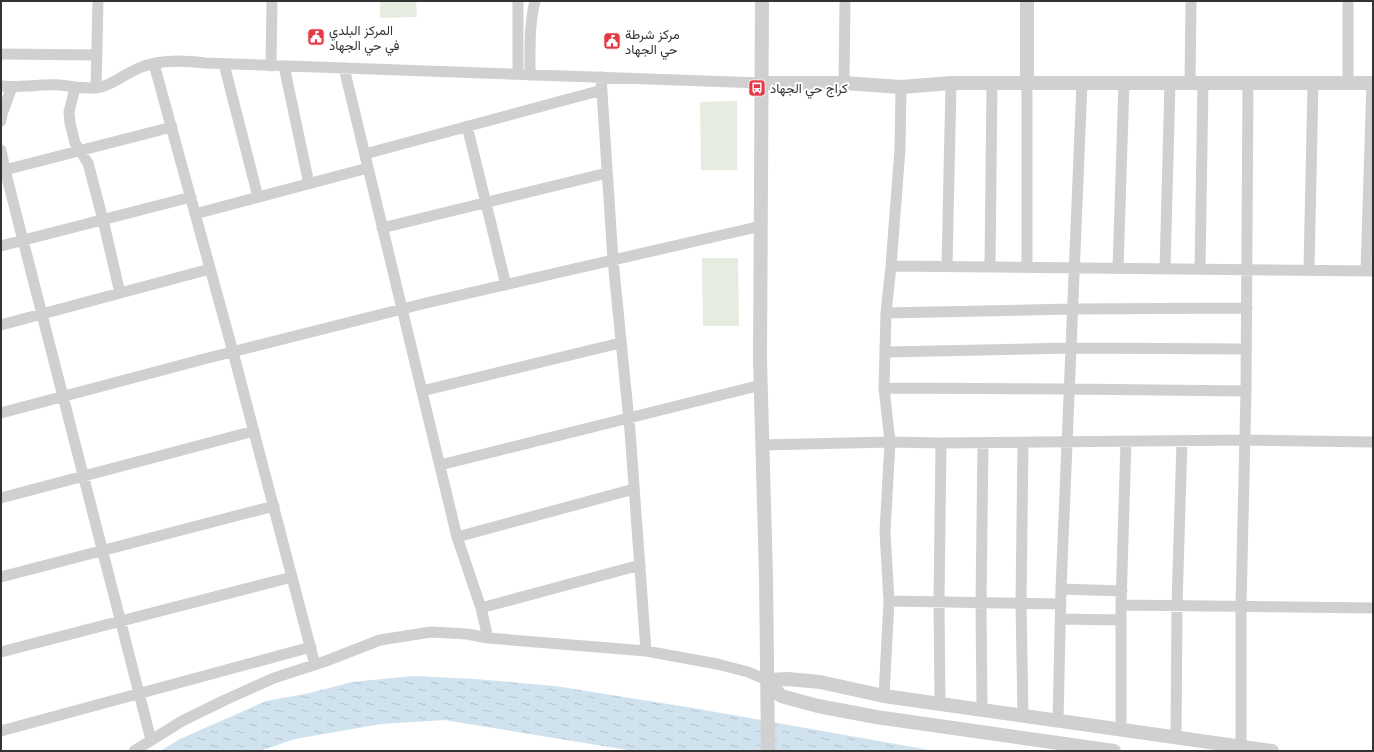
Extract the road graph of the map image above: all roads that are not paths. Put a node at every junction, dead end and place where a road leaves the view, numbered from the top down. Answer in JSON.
{"nodes":[{"id":1,"x":98,"y":1,"type":"edge"},
{"id":2,"x":272,"y":1,"type":"edge"},
{"id":3,"x":518,"y":1,"type":"edge"},
{"id":4,"x":535,"y":1,"type":"edge"},
{"id":5,"x":762,"y":1,"type":"edge"},
{"id":6,"x":845,"y":1,"type":"edge"},
{"id":7,"x":1027,"y":1,"type":"edge"},
{"id":8,"x":1191,"y":1,"type":"edge"},
{"id":9,"x":1348,"y":1,"type":"edge"},
{"id":10,"x":1,"y":54,"type":"edge"},
{"id":11,"x":97,"y":55,"type":"junction"},
{"id":12,"x":154,"y":64,"type":"junction"},
{"id":13,"x":224,"y":64,"type":"junction"},
{"id":14,"x":271,"y":66,"type":"junction"},
{"id":15,"x":284,"y":66,"type":"junction"},
{"id":16,"x":344,"y":68,"type":"junction"},
{"id":17,"x":518,"y":74,"type":"junction"},
{"id":18,"x":530,"y":75,"type":"junction"},
{"id":19,"x":601,"y":77,"type":"junction"},
{"id":20,"x":761,"y":83,"type":"junction"},
{"id":21,"x":844,"y":83,"type":"junction"},
{"id":22,"x":951,"y":83,"type":"junction"},
{"id":23,"x":992,"y":83,"type":"junction"},
{"id":24,"x":1027,"y":83,"type":"junction"},
{"id":25,"x":1082,"y":83,"type":"junction"},
{"id":26,"x":1124,"y":83,"type":"junction"},
{"id":27,"x":1170,"y":83,"type":"junction"},
{"id":28,"x":1197,"y":83,"type":"junction"},
{"id":29,"x":1248,"y":83,"type":"junction"},
{"id":30,"x":1313,"y":83,"type":"junction"},
{"id":31,"x":1348,"y":83,"type":"junction"},
{"id":32,"x":1372,"y":83,"type":"edge"},
{"id":33,"x":1,"y":86,"type":"edge"},
{"id":34,"x":12,"y":87,"type":"junction"},
{"id":35,"x":902,"y":87,"type":"junction"},
{"id":36,"x":75,"y":88,"type":"junction"},
{"id":37,"x":96,"y":88,"type":"junction"},
{"id":38,"x":602,"y":90,"type":"junction"},
{"id":39,"x":1,"y":121,"type":"edge"},
{"id":40,"x":467,"y":126,"type":"junction"},
{"id":41,"x":172,"y":127,"type":"junction"},
{"id":42,"x":1,"y":150,"type":"edge"},
{"id":43,"x":80,"y":151,"type":"junction"},
{"id":44,"x":365,"y":154,"type":"junction"},
{"id":45,"x":368,"y":168,"type":"junction"},
{"id":46,"x":3,"y":171,"type":"edge"},
{"id":47,"x":607,"y":173,"type":"junction"},
{"id":48,"x":309,"y":184,"type":"junction"},
{"id":49,"x":191,"y":197,"type":"junction"},
{"id":50,"x":258,"y":197,"type":"junction"},
{"id":51,"x":486,"y":204,"type":"junction"},
{"id":52,"x":195,"y":214,"type":"junction"},
{"id":53,"x":103,"y":220,"type":"junction"},
{"id":54,"x":761,"y":226,"type":"junction"},
{"id":55,"x":382,"y":228,"type":"junction"},
{"id":56,"x":23,"y":240,"type":"junction"},
{"id":57,"x":1,"y":246,"type":"edge"},
{"id":58,"x":613,"y":260,"type":"junction"},
{"id":59,"x":891,"y":266,"type":"junction"},
{"id":60,"x":947,"y":266,"type":"junction"},
{"id":61,"x":990,"y":267,"type":"junction"},
{"id":62,"x":1027,"y":267,"type":"junction"},
{"id":63,"x":1074,"y":268,"type":"junction"},
{"id":64,"x":1118,"y":268,"type":"junction"},
{"id":65,"x":210,"y":269,"type":"junction"},
{"id":66,"x":1165,"y":269,"type":"junction"},
{"id":67,"x":1200,"y":269,"type":"junction"},
{"id":68,"x":1247,"y":270,"type":"junction"},
{"id":69,"x":1309,"y":270,"type":"junction"},
{"id":70,"x":1369,"y":271,"type":"edge"},
{"id":71,"x":506,"y":285,"type":"junction"},
{"id":72,"x":120,"y":293,"type":"junction"},
{"id":73,"x":1247,"y":308,"type":"junction"},
{"id":74,"x":1072,"y":309,"type":"junction"},
{"id":75,"x":402,"y":310,"type":"junction"},
{"id":76,"x":886,"y":313,"type":"junction"},
{"id":77,"x":42,"y":314,"type":"junction"},
{"id":78,"x":1,"y":325,"type":"edge"},
{"id":79,"x":620,"y":343,"type":"junction"},
{"id":80,"x":1071,"y":348,"type":"junction"},
{"id":81,"x":1246,"y":349,"type":"junction"},
{"id":82,"x":233,"y":352,"type":"junction"},
{"id":83,"x":886,"y":352,"type":"junction"},
{"id":84,"x":761,"y":385,"type":"junction"},
{"id":85,"x":884,"y":388,"type":"junction"},
{"id":86,"x":1069,"y":388,"type":"junction"},
{"id":87,"x":422,"y":391,"type":"junction"},
{"id":88,"x":1246,"y":391,"type":"junction"},
{"id":89,"x":64,"y":396,"type":"junction"},
{"id":90,"x":1,"y":413,"type":"edge"},
{"id":91,"x":629,"y":418,"type":"junction"},
{"id":92,"x":254,"y":432,"type":"junction"},
{"id":93,"x":1182,"y":440,"type":"junction"},
{"id":94,"x":1246,"y":440,"type":"junction"},
{"id":95,"x":1126,"y":441,"type":"junction"},
{"id":96,"x":890,"y":442,"type":"junction"},
{"id":97,"x":1023,"y":442,"type":"junction"},
{"id":98,"x":1067,"y":442,"type":"junction"},
{"id":99,"x":1373,"y":442,"type":"edge"},
{"id":100,"x":941,"y":443,"type":"junction"},
{"id":101,"x":983,"y":443,"type":"junction"},
{"id":102,"x":762,"y":445,"type":"junction"},
{"id":103,"x":440,"y":465,"type":"junction"},
{"id":104,"x":84,"y":477,"type":"junction"},
{"id":105,"x":634,"y":489,"type":"junction"},
{"id":106,"x":1,"y":498,"type":"edge"},
{"id":107,"x":274,"y":506,"type":"junction"},
{"id":108,"x":457,"y":537,"type":"junction"},
{"id":109,"x":103,"y":551,"type":"junction"},
{"id":110,"x":640,"y":565,"type":"junction"},
{"id":111,"x":1,"y":577,"type":"edge"},
{"id":112,"x":292,"y":577,"type":"junction"},
{"id":113,"x":1061,"y":589,"type":"junction"},
{"id":114,"x":1122,"y":591,"type":"junction"},
{"id":115,"x":888,"y":601,"type":"junction"},
{"id":116,"x":939,"y":602,"type":"junction"},
{"id":117,"x":981,"y":603,"type":"junction"},
{"id":118,"x":1021,"y":604,"type":"junction"},
{"id":119,"x":1060,"y":604,"type":"junction"},
{"id":120,"x":1121,"y":605,"type":"junction"},
{"id":121,"x":1178,"y":605,"type":"junction"},
{"id":122,"x":1241,"y":606,"type":"junction"},
{"id":123,"x":480,"y":608,"type":"junction"},
{"id":124,"x":1373,"y":608,"type":"edge"},
{"id":125,"x":1060,"y":619,"type":"junction"},
{"id":126,"x":1121,"y":620,"type":"junction"},
{"id":127,"x":121,"y":622,"type":"junction"},
{"id":128,"x":488,"y":638,"type":"junction"},
{"id":129,"x":310,"y":646,"type":"junction"},
{"id":130,"x":646,"y":651,"type":"junction"},
{"id":131,"x":1,"y":652,"type":"edge"},
{"id":132,"x":315,"y":665,"type":"junction"},
{"id":133,"x":767,"y":680,"type":"junction"},
{"id":134,"x":139,"y":694,"type":"junction"},
{"id":135,"x":884,"y":696,"type":"junction"},
{"id":136,"x":940,"y":704,"type":"junction"},
{"id":137,"x":982,"y":710,"type":"junction"},
{"id":138,"x":1023,"y":716,"type":"junction"},
{"id":139,"x":1058,"y":721,"type":"junction"},
{"id":140,"x":1120,"y":730,"type":"junction"},
{"id":141,"x":1,"y":731,"type":"edge"},
{"id":142,"x":1176,"y":738,"type":"junction"},
{"id":143,"x":151,"y":740,"type":"junction"},
{"id":144,"x":1241,"y":747,"type":"junction"},
{"id":145,"x":134,"y":751,"type":"edge"},
{"id":146,"x":768,"y":751,"type":"edge"},
{"id":147,"x":1114,"y":751,"type":"edge"},
{"id":148,"x":1272,"y":751,"type":"edge"}],
"edges":[{"from":1,"to":11,"type":"street"},
{"from":2,"to":14,"type":"street"},
{"from":3,"to":17,"type":"street"},
{"from":4,"to":18,"type":"street"},
{"from":5,"to":20,"type":"street"},
{"from":6,"to":21,"type":"street"},
{"from":7,"to":24,"type":"street"},
{"from":8,"to":28,"type":"street"},
{"from":9,"to":31,"type":"street"},
{"from":10,"to":11,"type":"street"},
{"from":11,"to":37,"type":"street"},
{"from":12,"to":13,"type":"street"},
{"from":12,"to":37,"type":"street"},
{"from":12,"to":41,"type":"street"},
{"from":13,"to":14,"type":"street"},
{"from":13,"to":50,"type":"street"},
{"from":14,"to":15,"type":"street"},
{"from":15,"to":16,"type":"street"},
{"from":15,"to":48,"type":"street"},
{"from":16,"to":17,"type":"street"},
{"from":16,"to":44,"type":"street"},
{"from":17,"to":18,"type":"street"},
{"from":18,"to":19,"type":"street"},
{"from":19,"to":20,"type":"street"},
{"from":19,"to":38,"type":"street"},
{"from":20,"to":21,"type":"street"},
{"from":20,"to":54,"type":"street"},
{"from":21,"to":35,"type":"street"},
{"from":22,"to":23,"type":"street"},
{"from":22,"to":35,"type":"street"},
{"from":22,"to":60,"type":"street"},
{"from":23,"to":24,"type":"street"},
{"from":23,"to":61,"type":"street"},
{"from":24,"to":25,"type":"street"},
{"from":24,"to":62,"type":"street"},
{"from":25,"to":26,"type":"street"},
{"from":25,"to":63,"type":"street"},
{"from":26,"to":27,"type":"street"},
{"from":26,"to":64,"type":"street"},
{"from":27,"to":28,"type":"street"},
{"from":27,"to":66,"type":"street"},
{"from":28,"to":29,"type":"street"},
{"from":28,"to":67,"type":"street"},
{"from":29,"to":30,"type":"street"},
{"from":29,"to":68,"type":"street"},
{"from":30,"to":31,"type":"street"},
{"from":30,"to":69,"type":"street"},
{"from":31,"to":32,"type":"street"},
{"from":32,"to":70,"type":"street"},
{"from":33,"to":34,"type":"street"},
{"from":34,"to":36,"type":"street"},
{"from":34,"to":39,"type":"street"},
{"from":35,"to":59,"type":"street"},
{"from":36,"to":37,"type":"street"},
{"from":36,"to":43,"type":"street"},
{"from":38,"to":40,"type":"street"},
{"from":38,"to":47,"type":"street"},
{"from":40,"to":44,"type":"street"},
{"from":40,"to":51,"type":"street"},
{"from":41,"to":43,"type":"street"},
{"from":41,"to":49,"type":"street"},
{"from":42,"to":46,"type":"street"},
{"from":43,"to":46,"type":"street"},
{"from":43,"to":53,"type":"street"},
{"from":44,"to":45,"type":"street"},
{"from":45,"to":48,"type":"street"},
{"from":45,"to":55,"type":"street"},
{"from":46,"to":56,"type":"street"},
{"from":47,"to":51,"type":"street"},
{"from":47,"to":58,"type":"street"},
{"from":48,"to":50,"type":"street"},
{"from":49,"to":52,"type":"street"},
{"from":49,"to":53,"type":"street"},
{"from":50,"to":52,"type":"street"},
{"from":51,"to":55,"type":"street"},
{"from":51,"to":71,"type":"street"},
{"from":52,"to":65,"type":"street"},
{"from":53,"to":56,"type":"street"},
{"from":53,"to":72,"type":"street"},
{"from":54,"to":58,"type":"street"},
{"from":54,"to":84,"type":"street"},
{"from":55,"to":75,"type":"street"},
{"from":56,"to":57,"type":"street"},
{"from":56,"to":77,"type":"street"},
{"from":58,"to":71,"type":"street"},
{"from":58,"to":79,"type":"street"},
{"from":59,"to":60,"type":"street"},
{"from":59,"to":76,"type":"street"},
{"from":60,"to":61,"type":"street"},
{"from":61,"to":62,"type":"street"},
{"from":62,"to":63,"type":"street"},
{"from":63,"to":64,"type":"street"},
{"from":63,"to":74,"type":"street"},
{"from":64,"to":66,"type":"street"},
{"from":65,"to":72,"type":"street"},
{"from":65,"to":82,"type":"street"},
{"from":66,"to":67,"type":"street"},
{"from":67,"to":68,"type":"street"},
{"from":68,"to":69,"type":"street"},
{"from":68,"to":73,"type":"street"},
{"from":69,"to":70,"type":"street"},
{"from":71,"to":75,"type":"street"},
{"from":72,"to":77,"type":"street"},
{"from":73,"to":74,"type":"street"},
{"from":73,"to":81,"type":"street"},
{"from":74,"to":76,"type":"street"},
{"from":74,"to":80,"type":"street"},
{"from":75,"to":82,"type":"street"},
{"from":75,"to":87,"type":"street"},
{"from":76,"to":83,"type":"street"},
{"from":77,"to":78,"type":"street"},
{"from":77,"to":89,"type":"street"},
{"from":79,"to":87,"type":"street"},
{"from":79,"to":91,"type":"street"},
{"from":80,"to":81,"type":"street"},
{"from":80,"to":83,"type":"street"},
{"from":80,"to":86,"type":"street"},
{"from":81,"to":88,"type":"street"},
{"from":82,"to":89,"type":"street"},
{"from":82,"to":92,"type":"street"},
{"from":83,"to":85,"type":"street"},
{"from":84,"to":91,"type":"street"},
{"from":84,"to":102,"type":"street"},
{"from":85,"to":86,"type":"street"},
{"from":85,"to":96,"type":"street"},
{"from":86,"to":88,"type":"street"},
{"from":86,"to":98,"type":"street"},
{"from":87,"to":103,"type":"street"},
{"from":88,"to":94,"type":"street"},
{"from":89,"to":90,"type":"street"},
{"from":89,"to":104,"type":"street"},
{"from":91,"to":103,"type":"street"},
{"from":91,"to":105,"type":"street"},
{"from":92,"to":104,"type":"street"},
{"from":92,"to":107,"type":"street"},
{"from":93,"to":94,"type":"street"},
{"from":93,"to":95,"type":"street"},
{"from":93,"to":121,"type":"street"},
{"from":94,"to":99,"type":"street"},
{"from":94,"to":122,"type":"street"},
{"from":95,"to":98,"type":"street"},
{"from":95,"to":114,"type":"street"},
{"from":96,"to":100,"type":"street"},
{"from":96,"to":102,"type":"street"},
{"from":96,"to":115,"type":"street"},
{"from":97,"to":98,"type":"street"},
{"from":97,"to":101,"type":"street"},
{"from":97,"to":118,"type":"street"},
{"from":98,"to":113,"type":"street"},
{"from":100,"to":101,"type":"street"},
{"from":100,"to":116,"type":"street"},
{"from":101,"to":117,"type":"street"},
{"from":102,"to":133,"type":"street"},
{"from":103,"to":108,"type":"street"},
{"from":104,"to":106,"type":"street"},
{"from":104,"to":109,"type":"street"},
{"from":105,"to":108,"type":"street"},
{"from":105,"to":110,"type":"street"},
{"from":107,"to":109,"type":"street"},
{"from":107,"to":112,"type":"street"},
{"from":108,"to":123,"type":"street"},
{"from":109,"to":111,"type":"street"},
{"from":109,"to":127,"type":"street"},
{"from":110,"to":123,"type":"street"},
{"from":110,"to":130,"type":"street"},
{"from":112,"to":127,"type":"street"},
{"from":112,"to":129,"type":"street"},
{"from":113,"to":114,"type":"street"},
{"from":113,"to":119,"type":"street"},
{"from":114,"to":120,"type":"street"},
{"from":115,"to":116,"type":"street"},
{"from":115,"to":135,"type":"street"},
{"from":116,"to":117,"type":"street"},
{"from":116,"to":136,"type":"street"},
{"from":117,"to":118,"type":"street"},
{"from":117,"to":137,"type":"street"},
{"from":118,"to":119,"type":"street"},
{"from":118,"to":138,"type":"street"},
{"from":119,"to":125,"type":"street"},
{"from":120,"to":121,"type":"street"},
{"from":120,"to":126,"type":"street"},
{"from":121,"to":122,"type":"street"},
{"from":121,"to":142,"type":"street"},
{"from":122,"to":124,"type":"street"},
{"from":122,"to":144,"type":"street"},
{"from":123,"to":128,"type":"street"},
{"from":125,"to":126,"type":"street"},
{"from":125,"to":139,"type":"street"},
{"from":126,"to":140,"type":"street"},
{"from":127,"to":131,"type":"street"},
{"from":127,"to":134,"type":"street"},
{"from":128,"to":130,"type":"street"},
{"from":128,"to":132,"type":"street"},
{"from":129,"to":132,"type":"street"},
{"from":129,"to":134,"type":"street"},
{"from":130,"to":133,"type":"street"},
{"from":132,"to":143,"type":"street"},
{"from":133,"to":135,"type":"street"},
{"from":133,"to":146,"type":"street"},
{"from":133,"to":147,"type":"street"},
{"from":134,"to":141,"type":"street"},
{"from":134,"to":143,"type":"street"},
{"from":135,"to":136,"type":"street"},
{"from":136,"to":137,"type":"street"},
{"from":137,"to":138,"type":"street"},
{"from":138,"to":139,"type":"street"},
{"from":139,"to":140,"type":"street"},
{"from":140,"to":142,"type":"street"},
{"from":142,"to":144,"type":"street"},
{"from":143,"to":145,"type":"street"},
{"from":144,"to":148,"type":"street"}]}
